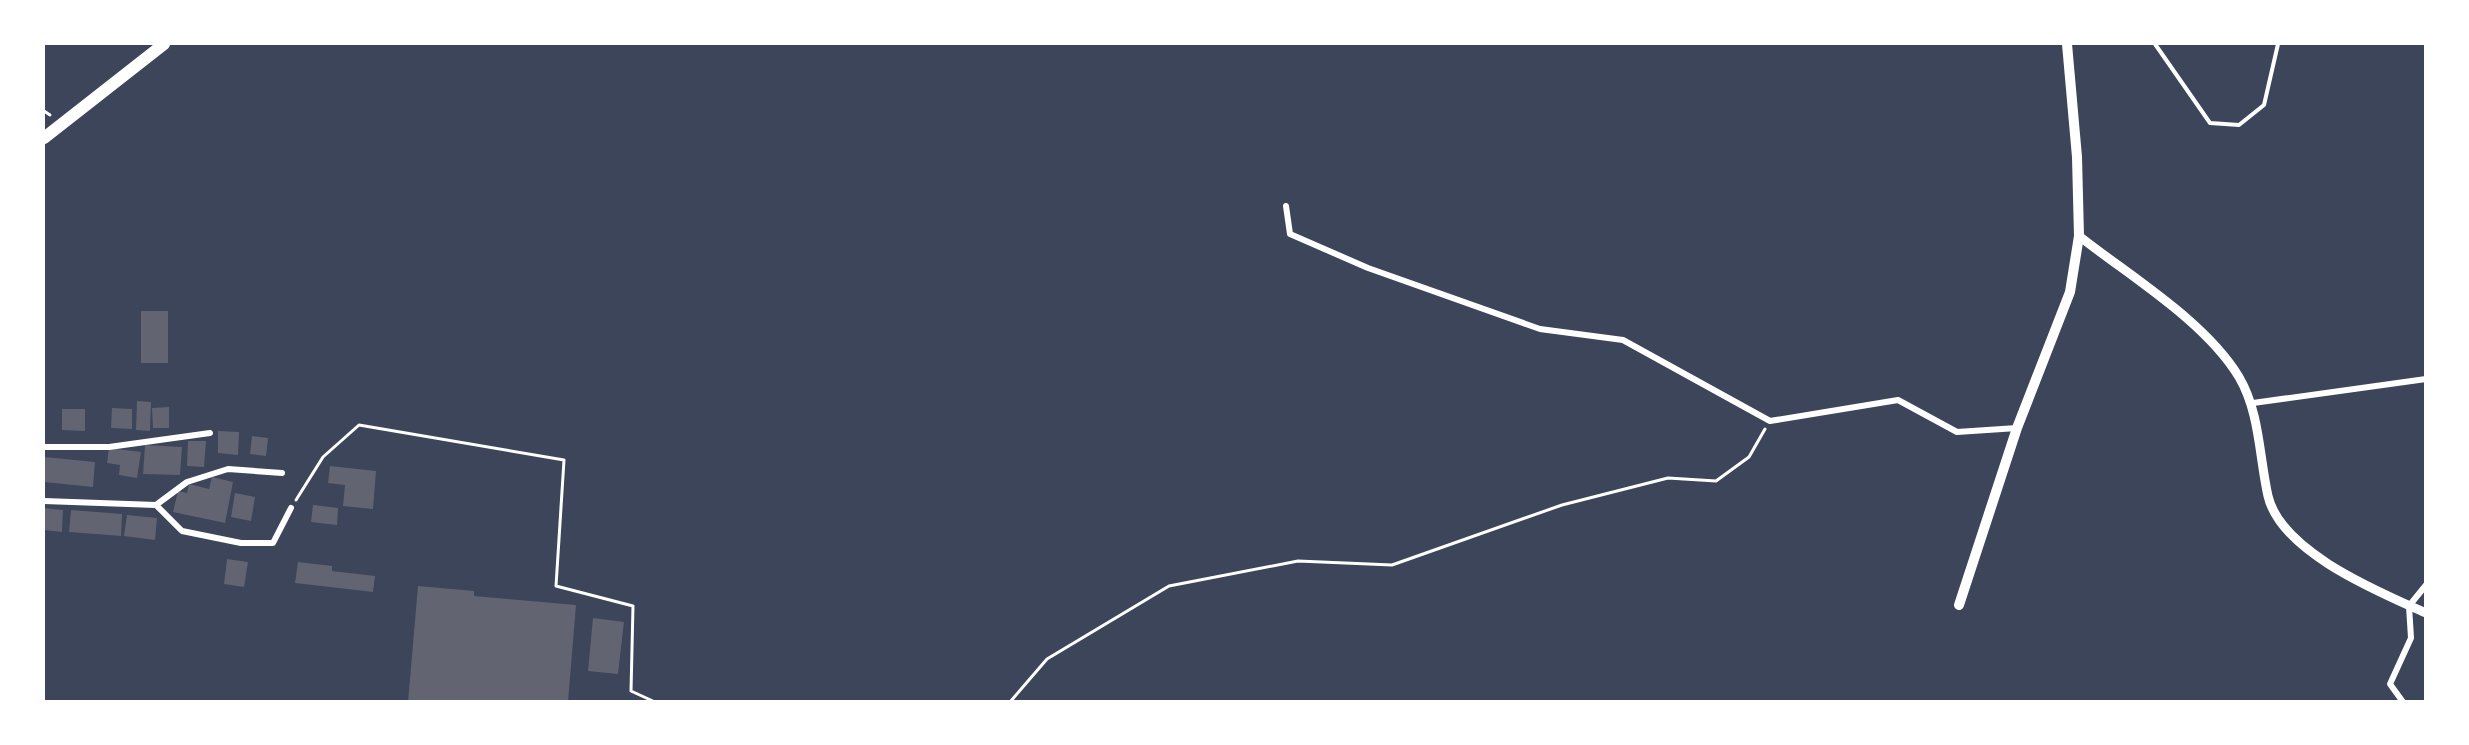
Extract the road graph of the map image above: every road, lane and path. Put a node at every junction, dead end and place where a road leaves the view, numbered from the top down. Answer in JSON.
{"nodes":[{"id":1,"x":164,"y":44,"type":"edge"},
{"id":2,"x":2067,"y":44,"type":"edge"},
{"id":3,"x":2154,"y":44,"type":"edge"},
{"id":4,"x":2278,"y":44,"type":"edge"},
{"id":5,"x":44,"y":138,"type":"edge"},
{"id":6,"x":1286,"y":206,"type":"dead end"},
{"id":7,"x":2079,"y":236,"type":"junction"},
{"id":8,"x":2426,"y":379,"type":"edge"},
{"id":9,"x":2253,"y":402,"type":"junction"},
{"id":10,"x":1770,"y":421,"type":"junction"},
{"id":11,"x":2017,"y":428,"type":"junction"},
{"id":12,"x":210,"y":433,"type":"dead end"},
{"id":13,"x":44,"y":447,"type":"edge"},
{"id":14,"x":282,"y":474,"type":"dead end"},
{"id":15,"x":44,"y":501,"type":"edge"},
{"id":16,"x":156,"y":506,"type":"junction"},
{"id":17,"x":291,"y":508,"type":"joint"},
{"id":18,"x":2426,"y":585,"type":"edge"},
{"id":19,"x":1959,"y":605,"type":"dead end"},
{"id":20,"x":2409,"y":606,"type":"junction"},
{"id":21,"x":2426,"y":613,"type":"edge"},
{"id":22,"x":655,"y":702,"type":"edge"},
{"id":23,"x":1010,"y":702,"type":"edge"},
{"id":24,"x":2403,"y":702,"type":"edge"}],
"edges":[{"from":1,"to":5,"type":"main road"},
{"from":2,"to":7,"type":"main road"},
{"from":3,"to":4,"type":"lane"},
{"from":6,"to":10,"type":"street"},
{"from":7,"to":9,"type":"street"},
{"from":7,"to":11,"type":"main road"},
{"from":8,"to":9,"type":"street"},
{"from":9,"to":20,"type":"street"},
{"from":10,"to":11,"type":"street"},
{"from":10,"to":23,"type":"path"},
{"from":11,"to":19,"type":"main road"},
{"from":12,"to":13,"type":"street"},
{"from":14,"to":16,"type":"street"},
{"from":15,"to":16,"type":"street"},
{"from":16,"to":17,"type":"street"},
{"from":17,"to":22,"type":"path"},
{"from":18,"to":20,"type":"street"},
{"from":20,"to":21,"type":"street"},
{"from":20,"to":24,"type":"street"}]}
